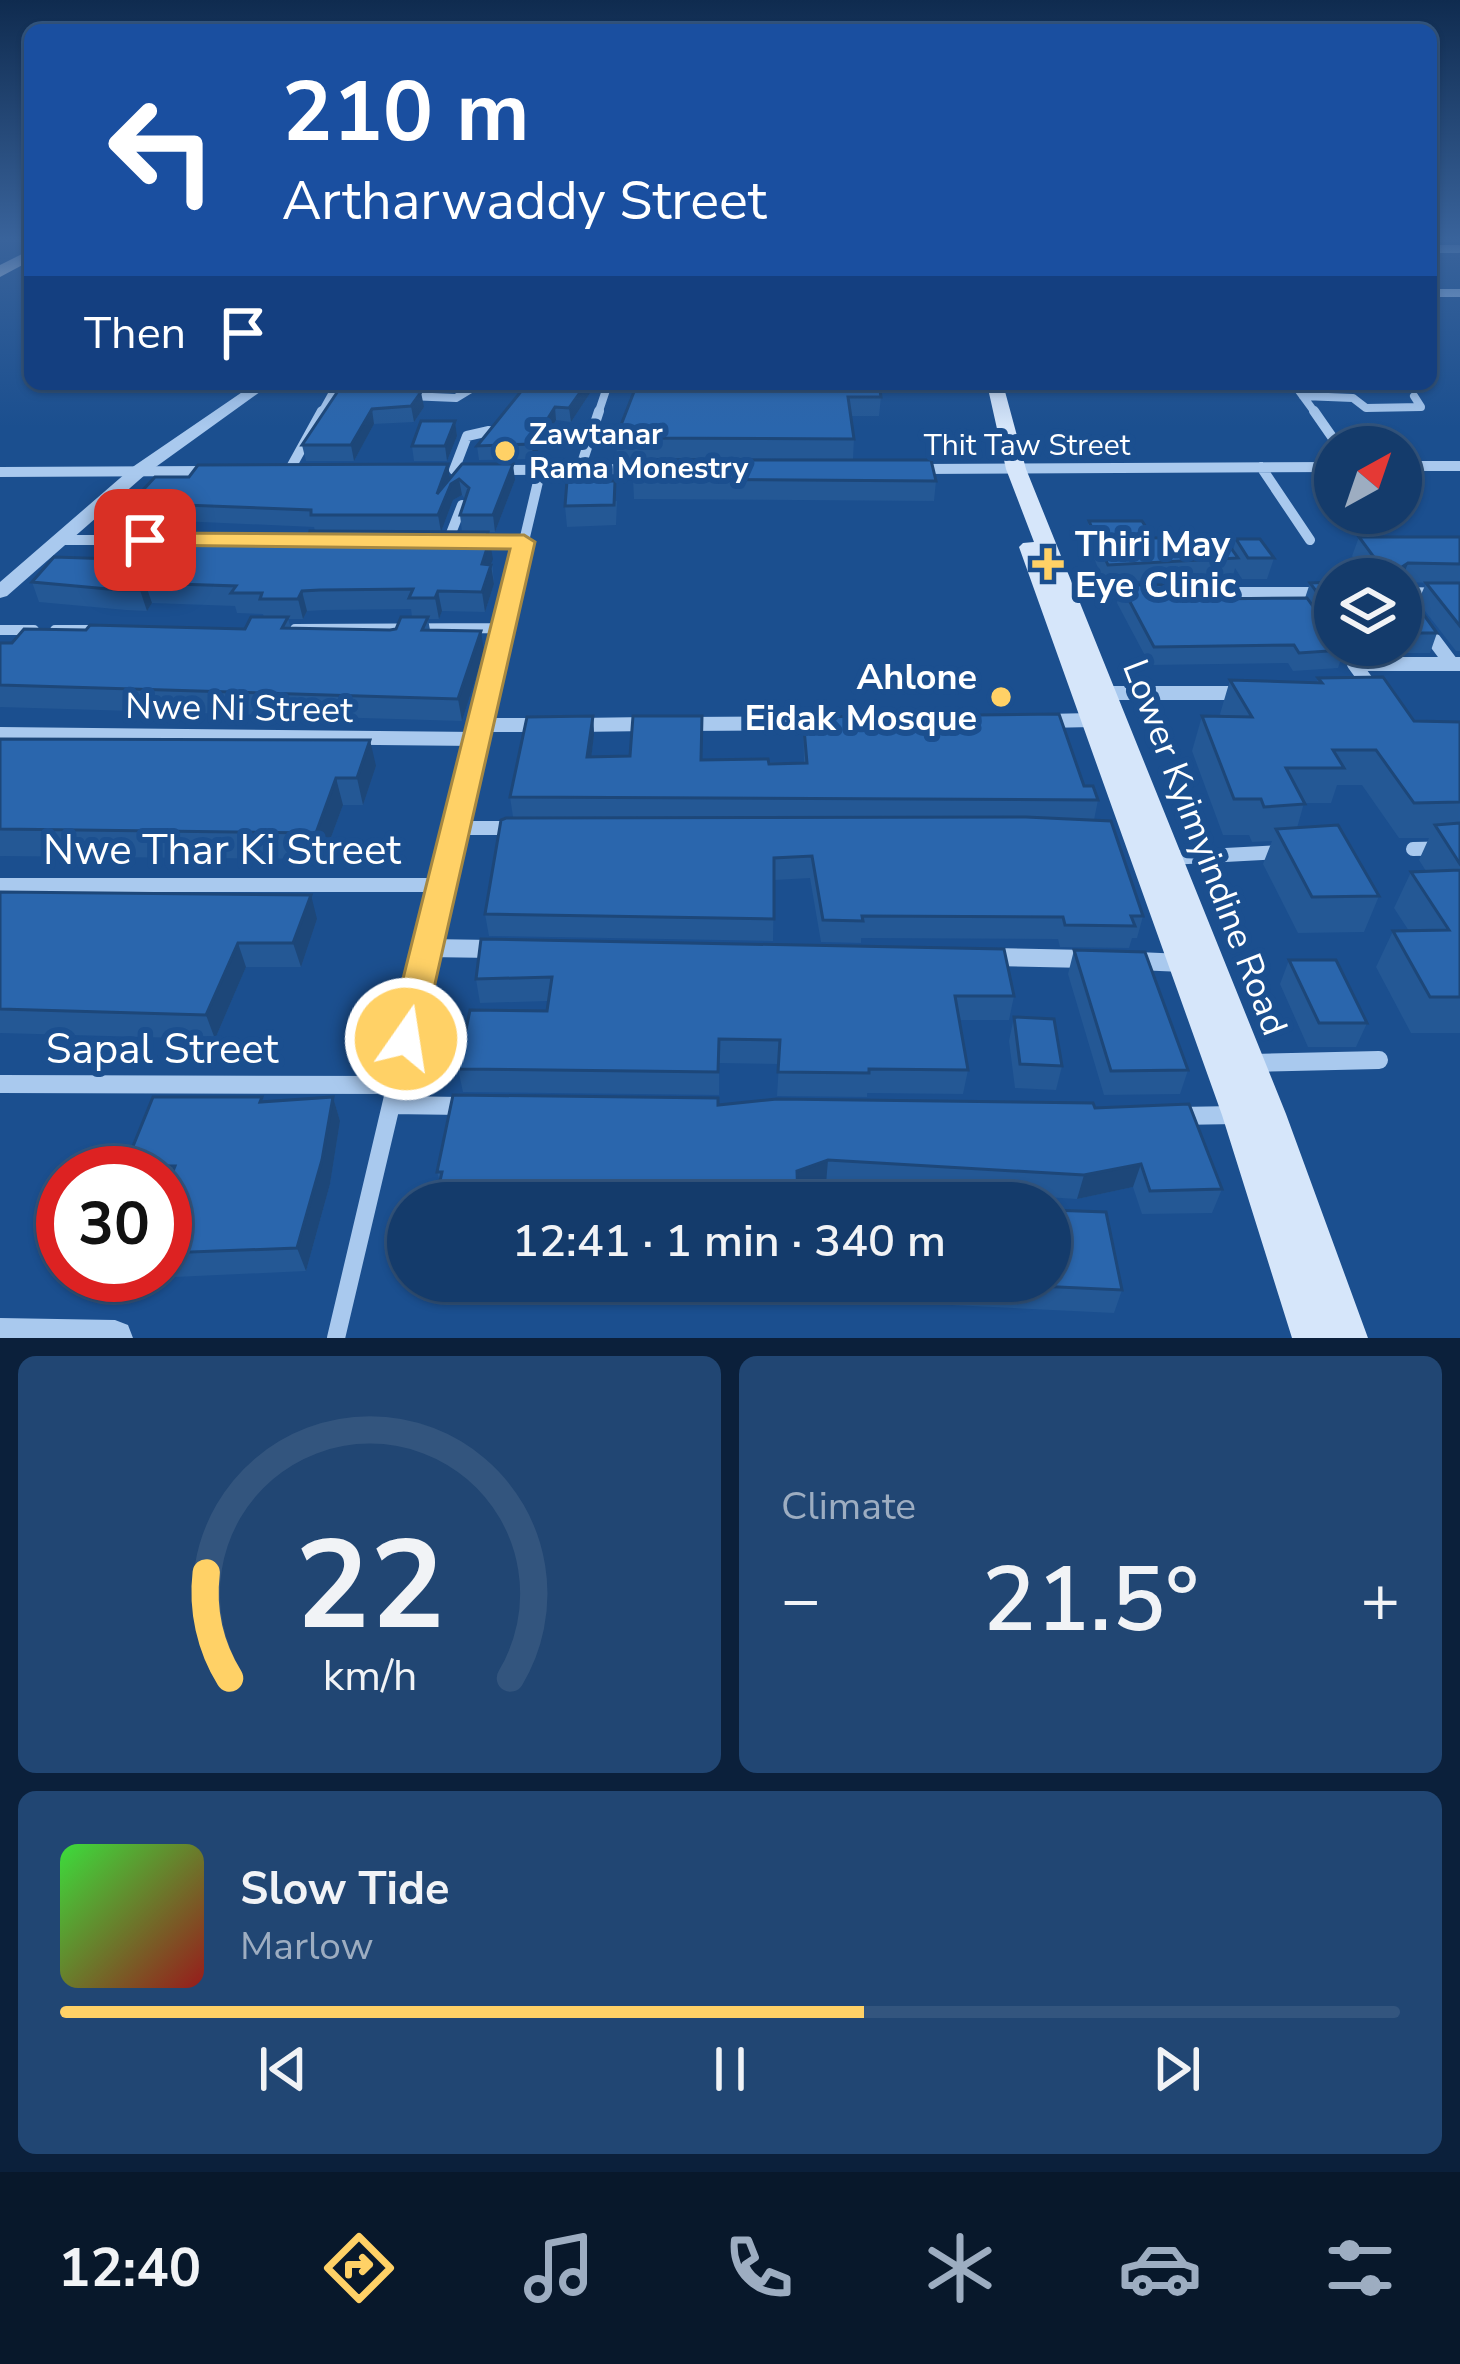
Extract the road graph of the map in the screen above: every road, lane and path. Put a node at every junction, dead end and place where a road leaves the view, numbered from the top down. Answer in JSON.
{"nodes":[{"id":1,"x":255,"y":390,"type":"edge"},
{"id":2,"x":331,"y":390,"type":"joint"},
{"id":3,"x":475,"y":390,"type":"edge"},
{"id":4,"x":606,"y":390,"type":"edge"},
{"id":5,"x":982,"y":390,"type":"edge"},
{"id":6,"x":996,"y":390,"type":"edge"},
{"id":7,"x":1298,"y":390,"type":"edge"},
{"id":8,"x":372,"y":393,"type":"edge"},
{"id":9,"x":392,"y":395,"type":"edge"},
{"id":10,"x":1303,"y":396,"type":"junction"},
{"id":11,"x":1414,"y":396,"type":"dead end"},
{"id":12,"x":1324,"y":426,"type":"edge"},
{"id":13,"x":489,"y":431,"type":"edge"},
{"id":14,"x":1314,"y":466,"type":"edge"},
{"id":15,"x":1422,"y":466,"type":"edge"},
{"id":16,"x":1460,"y":466,"type":"edge"},
{"id":17,"x":1261,"y":467,"type":"junction"},
{"id":18,"x":140,"y":470,"type":"junction"},
{"id":19,"x":226,"y":470,"type":"edge"},
{"id":20,"x":268,"y":470,"type":"edge"},
{"id":21,"x":313,"y":470,"type":"edge"},
{"id":22,"x":431,"y":470,"type":"edge"},
{"id":23,"x":454,"y":470,"type":"junction"},
{"id":24,"x":476,"y":470,"type":"edge"},
{"id":25,"x":497,"y":470,"type":"edge"},
{"id":26,"x":541,"y":470,"type":"junction"},
{"id":27,"x":580,"y":470,"type":"junction"},
{"id":28,"x":674,"y":470,"type":"edge"},
{"id":29,"x":910,"y":470,"type":"edge"},
{"id":30,"x":1010,"y":470,"type":"junction"},
{"id":31,"x":290,"y":471,"type":"junction"},
{"id":32,"x":0,"y":472,"type":"edge"},
{"id":33,"x":462,"y":506,"type":"edge"},
{"id":34,"x":58,"y":540,"type":"junction"},
{"id":35,"x":150,"y":540,"type":"edge"},
{"id":36,"x":1310,"y":540,"type":"dead end"},
{"id":37,"x":425,"y":541,"type":"edge"},
{"id":38,"x":448,"y":542,"type":"junction"},
{"id":39,"x":524,"y":542,"type":"junction"},
{"id":40,"x":0,"y":592,"type":"edge"},
{"id":41,"x":1154,"y":592,"type":"edge"},
{"id":42,"x":1177,"y":592,"type":"edge"},
{"id":43,"x":1314,"y":592,"type":"edge"},
{"id":44,"x":1460,"y":592,"type":"edge"},
{"id":45,"x":1055,"y":593,"type":"junction"},
{"id":46,"x":1422,"y":593,"type":"edge"},
{"id":47,"x":1422,"y":621,"type":"edge"},
{"id":48,"x":503,"y":628,"type":"junction"},
{"id":49,"x":120,"y":629,"type":"edge"},
{"id":50,"x":288,"y":629,"type":"edge"},
{"id":51,"x":0,"y":630,"type":"edge"},
{"id":52,"x":1456,"y":664,"type":"edge"},
{"id":53,"x":1247,"y":693,"type":"edge"},
{"id":54,"x":1366,"y":693,"type":"edge"},
{"id":55,"x":1100,"y":707,"type":"junction"},
{"id":56,"x":1035,"y":722,"type":"edge"},
{"id":57,"x":831,"y":723,"type":"edge"},
{"id":58,"x":479,"y":732,"type":"junction"},
{"id":59,"x":0,"y":734,"type":"edge"},
{"id":60,"x":456,"y":828,"type":"junction"},
{"id":61,"x":527,"y":828,"type":"edge"},
{"id":62,"x":1145,"y":839,"type":"junction"},
{"id":63,"x":1413,"y":848,"type":"dead end"},
{"id":64,"x":1460,"y":848,"type":"edge"},
{"id":65,"x":1306,"y":850,"type":"edge"},
{"id":66,"x":0,"y":884,"type":"edge"},
{"id":67,"x":443,"y":885,"type":"junction"},
{"id":68,"x":428,"y":948,"type":"junction"},
{"id":69,"x":521,"y":949,"type":"edge"},
{"id":70,"x":963,"y":956,"type":"edge"},
{"id":71,"x":1098,"y":959,"type":"edge"},
{"id":72,"x":1120,"y":960,"type":"edge"},
{"id":73,"x":1196,"y":961,"type":"junction"},
{"id":74,"x":1379,"y":1060,"type":"dead end"},
{"id":75,"x":1249,"y":1063,"type":"junction"},
{"id":76,"x":0,"y":1084,"type":"edge"},
{"id":77,"x":396,"y":1085,"type":"junction"},
{"id":78,"x":392,"y":1105,"type":"junction"},
{"id":79,"x":485,"y":1106,"type":"edge"},
{"id":80,"x":1254,"y":1115,"type":"junction"},
{"id":81,"x":1168,"y":1116,"type":"edge"},
{"id":82,"x":0,"y":1336,"type":"edge"},
{"id":83,"x":115,"y":1338,"type":"edge"},
{"id":84,"x":336,"y":1338,"type":"edge"},
{"id":85,"x":1312,"y":1338,"type":"edge"},
{"id":86,"x":1348,"y":1338,"type":"edge"}],
"edges":[{"from":1,"to":18,"type":"street"},
{"from":2,"to":8,"type":"street"},
{"from":2,"to":31,"type":"street"},
{"from":3,"to":9,"type":"street"},
{"from":4,"to":27,"type":"street"},
{"from":5,"to":30,"type":"main road","name":"Lower Kyimyindine Road"},
{"from":6,"to":30,"type":"main road","name":"Lower Kyimyindine Road"},
{"from":7,"to":10,"type":"street"},
{"from":10,"to":11,"type":"street"},
{"from":10,"to":12,"type":"street"},
{"from":13,"to":23,"type":"street"},
{"from":14,"to":17,"type":"street","name":"Thit Taw Street"},
{"from":15,"to":16,"type":"street"},
{"from":17,"to":30,"type":"street","name":"Thit Taw Street"},
{"from":17,"to":36,"type":"street"},
{"from":18,"to":19,"type":"street"},
{"from":18,"to":32,"type":"street"},
{"from":18,"to":34,"type":"street"},
{"from":20,"to":31,"type":"street"},
{"from":21,"to":31,"type":"street"},
{"from":22,"to":23,"type":"street"},
{"from":23,"to":24,"type":"street"},
{"from":25,"to":26,"type":"street"},
{"from":26,"to":27,"type":"street"},
{"from":26,"to":39,"type":"street"},
{"from":27,"to":28,"type":"street"},
{"from":29,"to":30,"type":"street","name":"Thit Taw Street"},
{"from":30,"to":45,"type":"main road","name":"Lower Kyimyindine Road"},
{"from":33,"to":38,"type":"street"},
{"from":34,"to":35,"type":"street"},
{"from":34,"to":40,"type":"street"},
{"from":37,"to":38,"type":"street"},
{"from":38,"to":39,"type":"street"},
{"from":39,"to":48,"type":"street"},
{"from":41,"to":45,"type":"street"},
{"from":42,"to":43,"type":"street"},
{"from":44,"to":46,"type":"street"},
{"from":45,"to":55,"type":"main road","name":"Lower Kyimyindine Road"},
{"from":47,"to":52,"type":"street"},
{"from":48,"to":50,"type":"street"},
{"from":48,"to":58,"type":"street"},
{"from":49,"to":51,"type":"street"},
{"from":52,"to":54,"type":"street"},
{"from":53,"to":55,"type":"street"},
{"from":55,"to":56,"type":"street"},
{"from":55,"to":62,"type":"main road","name":"Lower Kyimyindine Road"},
{"from":57,"to":58,"type":"street","name":"Nwe Ni Street"},
{"from":58,"to":59,"type":"street","name":"Nwe Ni Street"},
{"from":58,"to":60,"type":"street"},
{"from":60,"to":61,"type":"street"},
{"from":60,"to":67,"type":"street"},
{"from":62,"to":65,"type":"street"},
{"from":62,"to":73,"type":"main road","name":"Lower Kyimyindine Road"},
{"from":62,"to":73,"type":"main road","name":"Lower Kyimyindine Road"},
{"from":63,"to":64,"type":"street"},
{"from":66,"to":67,"type":"street","name":"Nwe Thar Ki Street"},
{"from":67,"to":68,"type":"street"},
{"from":68,"to":69,"type":"street"},
{"from":68,"to":77,"type":"street"},
{"from":70,"to":71,"type":"street"},
{"from":72,"to":73,"type":"street"},
{"from":73,"to":75,"type":"main road","name":"Lower Kyimyindine Road"},
{"from":73,"to":80,"type":"main road","name":"Lower Kyimyindine Road"},
{"from":74,"to":75,"type":"street"},
{"from":75,"to":80,"type":"main road","name":"Lower Kyimyindine Road"},
{"from":76,"to":77,"type":"street","name":"Sapal Street"},
{"from":77,"to":78,"type":"street"},
{"from":78,"to":79,"type":"street"},
{"from":78,"to":84,"type":"street"},
{"from":80,"to":81,"type":"street"},
{"from":80,"to":85,"type":"main road","name":"Lower Kyimyindine Road"},
{"from":80,"to":86,"type":"main road","name":"Lower Kyimyindine Road"},
{"from":82,"to":83,"type":"street"}]}
